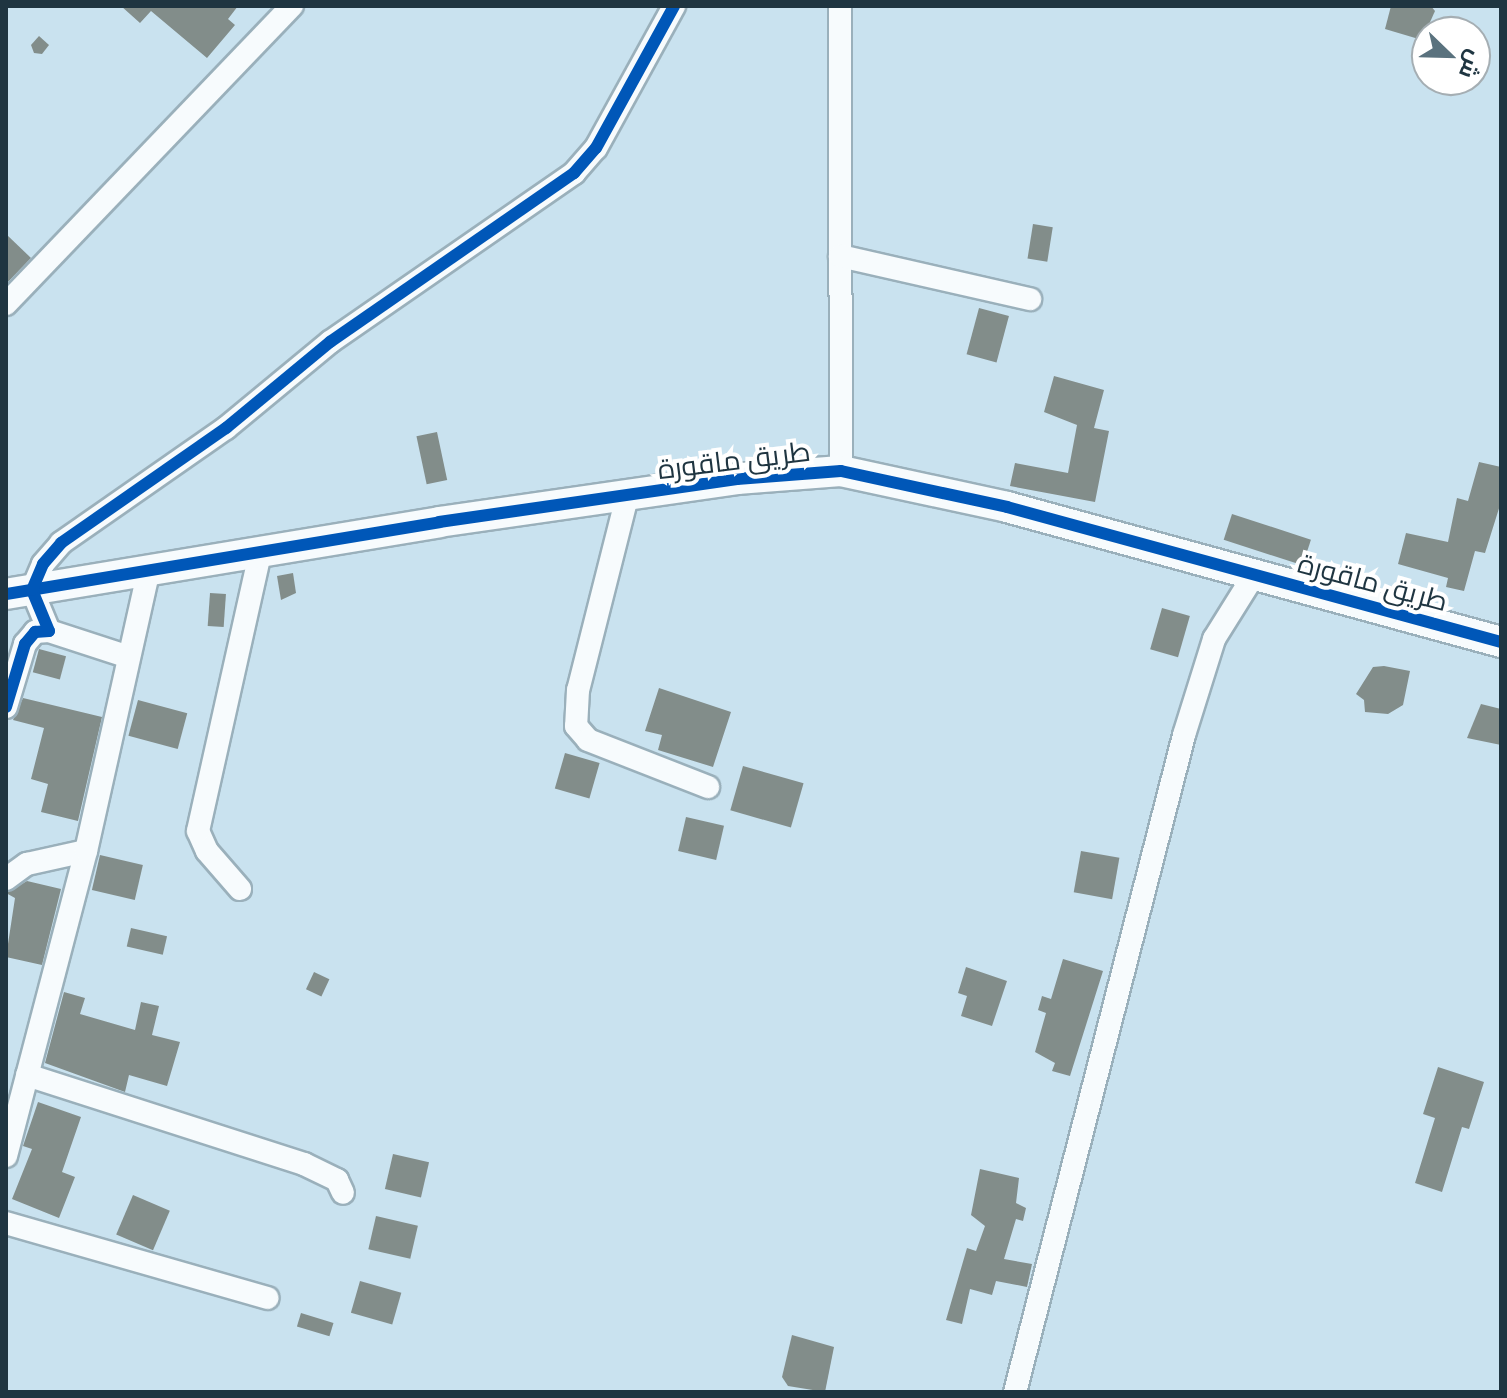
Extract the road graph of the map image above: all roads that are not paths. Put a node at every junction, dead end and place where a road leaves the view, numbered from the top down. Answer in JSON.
{"nodes":[{"id":1,"x":292,"y":6,"type":"edge"},
{"id":2,"x":674,"y":6,"type":"edge"},
{"id":3,"x":840,"y":6,"type":"edge"},
{"id":4,"x":840,"y":256,"type":"junction"},
{"id":5,"x":1030,"y":299,"type":"dead end"},
{"id":6,"x":6,"y":304,"type":"edge"},
{"id":7,"x":841,"y":471,"type":"junction"},
{"id":8,"x":627,"y":497,"type":"junction"},
{"id":9,"x":260,"y":553,"type":"junction"},
{"id":10,"x":149,"y":570,"type":"junction"},
{"id":11,"x":1254,"y":575,"type":"junction"},
{"id":12,"x":19,"y":592,"type":"edge"},
{"id":13,"x":49,"y":631,"type":"junction"},
{"id":14,"x":1501,"y":642,"type":"edge"},
{"id":15,"x":129,"y":657,"type":"junction"},
{"id":16,"x":6,"y":707,"type":"edge"},
{"id":17,"x":708,"y":787,"type":"dead end"},
{"id":18,"x":86,"y":851,"type":"junction"},
{"id":19,"x":6,"y":879,"type":"edge"},
{"id":20,"x":240,"y":889,"type":"dead end"},
{"id":21,"x":27,"y":1075,"type":"junction"},
{"id":22,"x":6,"y":1156,"type":"edge"},
{"id":23,"x":343,"y":1193,"type":"dead end"},
{"id":24,"x":6,"y":1223,"type":"edge"},
{"id":25,"x":267,"y":1298,"type":"dead end"},
{"id":26,"x":1015,"y":1392,"type":"edge"}],
"edges":[{"from":1,"to":6,"type":"street"},
{"from":2,"to":12,"type":"street"},
{"from":3,"to":4,"type":"street"},
{"from":4,"to":5,"type":"street"},
{"from":4,"to":7,"type":"street"},
{"from":7,"to":8,"type":"street","name":"طريق ماقورة"},
{"from":7,"to":11,"type":"street","name":"طريق ماقورة"},
{"from":8,"to":9,"type":"street","name":"طريق ماقورة"},
{"from":8,"to":17,"type":"street"},
{"from":9,"to":10,"type":"street","name":"طريق ماقورة"},
{"from":9,"to":20,"type":"street"},
{"from":10,"to":12,"type":"street","name":"طريق ماقورة"},
{"from":10,"to":15,"type":"street"},
{"from":11,"to":14,"type":"street","name":"طريق ماقورة"},
{"from":11,"to":26,"type":"street"},
{"from":12,"to":13,"type":"street"},
{"from":13,"to":15,"type":"street"},
{"from":13,"to":16,"type":"street"},
{"from":15,"to":18,"type":"street"},
{"from":18,"to":19,"type":"street"},
{"from":18,"to":21,"type":"street"},
{"from":21,"to":22,"type":"street"},
{"from":21,"to":23,"type":"street"},
{"from":24,"to":25,"type":"street"}]}
